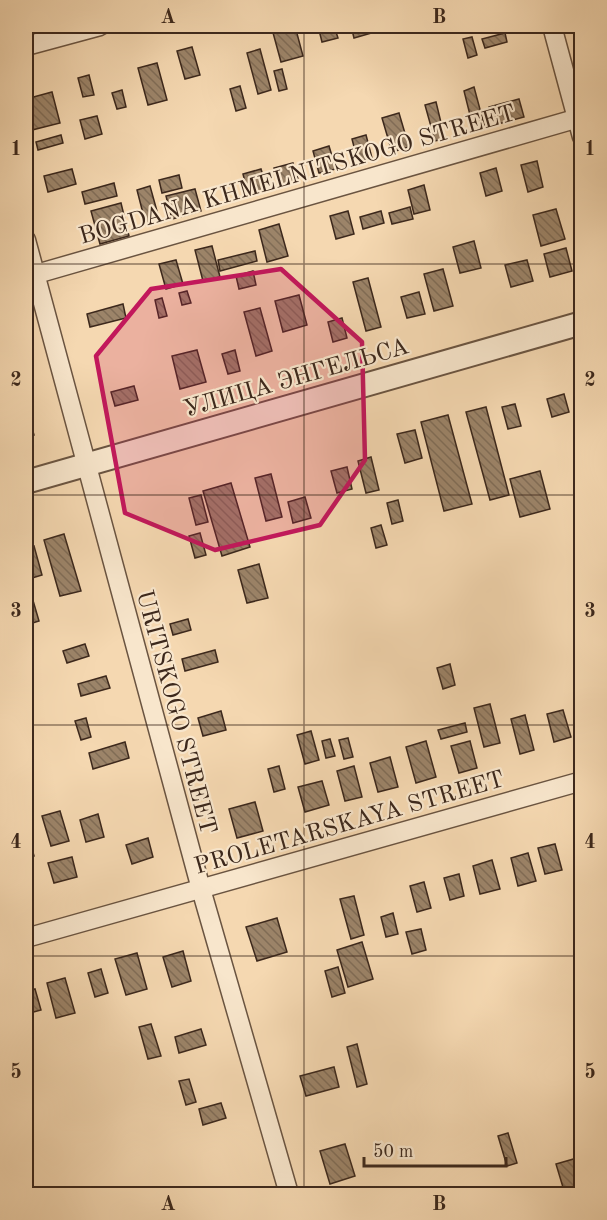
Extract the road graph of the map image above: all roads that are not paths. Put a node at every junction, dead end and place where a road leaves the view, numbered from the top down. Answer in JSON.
{"nodes":[{"id":1,"x":100,"y":26,"type":"edge"},
{"id":2,"x":552,"y":26,"type":"edge"},
{"id":3,"x":26,"y":46,"type":"edge"},
{"id":4,"x":579,"y":118,"type":"edge"},
{"id":5,"x":582,"y":137,"type":"edge"},
{"id":6,"x":26,"y":240,"type":"edge"},
{"id":7,"x":30,"y":276,"type":"edge"},
{"id":8,"x":582,"y":323,"type":"edge"},
{"id":9,"x":85,"y":465,"type":"junction"},
{"id":10,"x":26,"y":482,"type":"edge"},
{"id":11,"x":582,"y":781,"type":"edge"},
{"id":12,"x":201,"y":889,"type":"junction"},
{"id":13,"x":26,"y":938,"type":"edge"},
{"id":14,"x":289,"y":1194,"type":"edge"}],
"edges":[{"from":1,"to":3,"type":"street"},
{"from":2,"to":4,"type":"street"},
{"from":4,"to":5,"type":"street"},
{"from":4,"to":7,"type":"street","name":"BOGDANA KHMELNITSKOGO STREET"},
{"from":6,"to":7,"type":"street","name":"URITSKOGO STREET"},
{"from":7,"to":9,"type":"street","name":"URITSKOGO STREET"},
{"from":8,"to":9,"type":"street","name":"УЛИЦА ЭНГЕЛЬСА"},
{"from":9,"to":10,"type":"street","name":"УЛИЦА ЭНГЕЛЬСА"},
{"from":9,"to":12,"type":"street","name":"URITSKOGO STREET"},
{"from":11,"to":12,"type":"street","name":"PROLETARSKAYA STREET"},
{"from":12,"to":13,"type":"street","name":"PROLETARSKAYA STREET"},
{"from":12,"to":14,"type":"street","name":"URITSKOGO STREET"}]}
